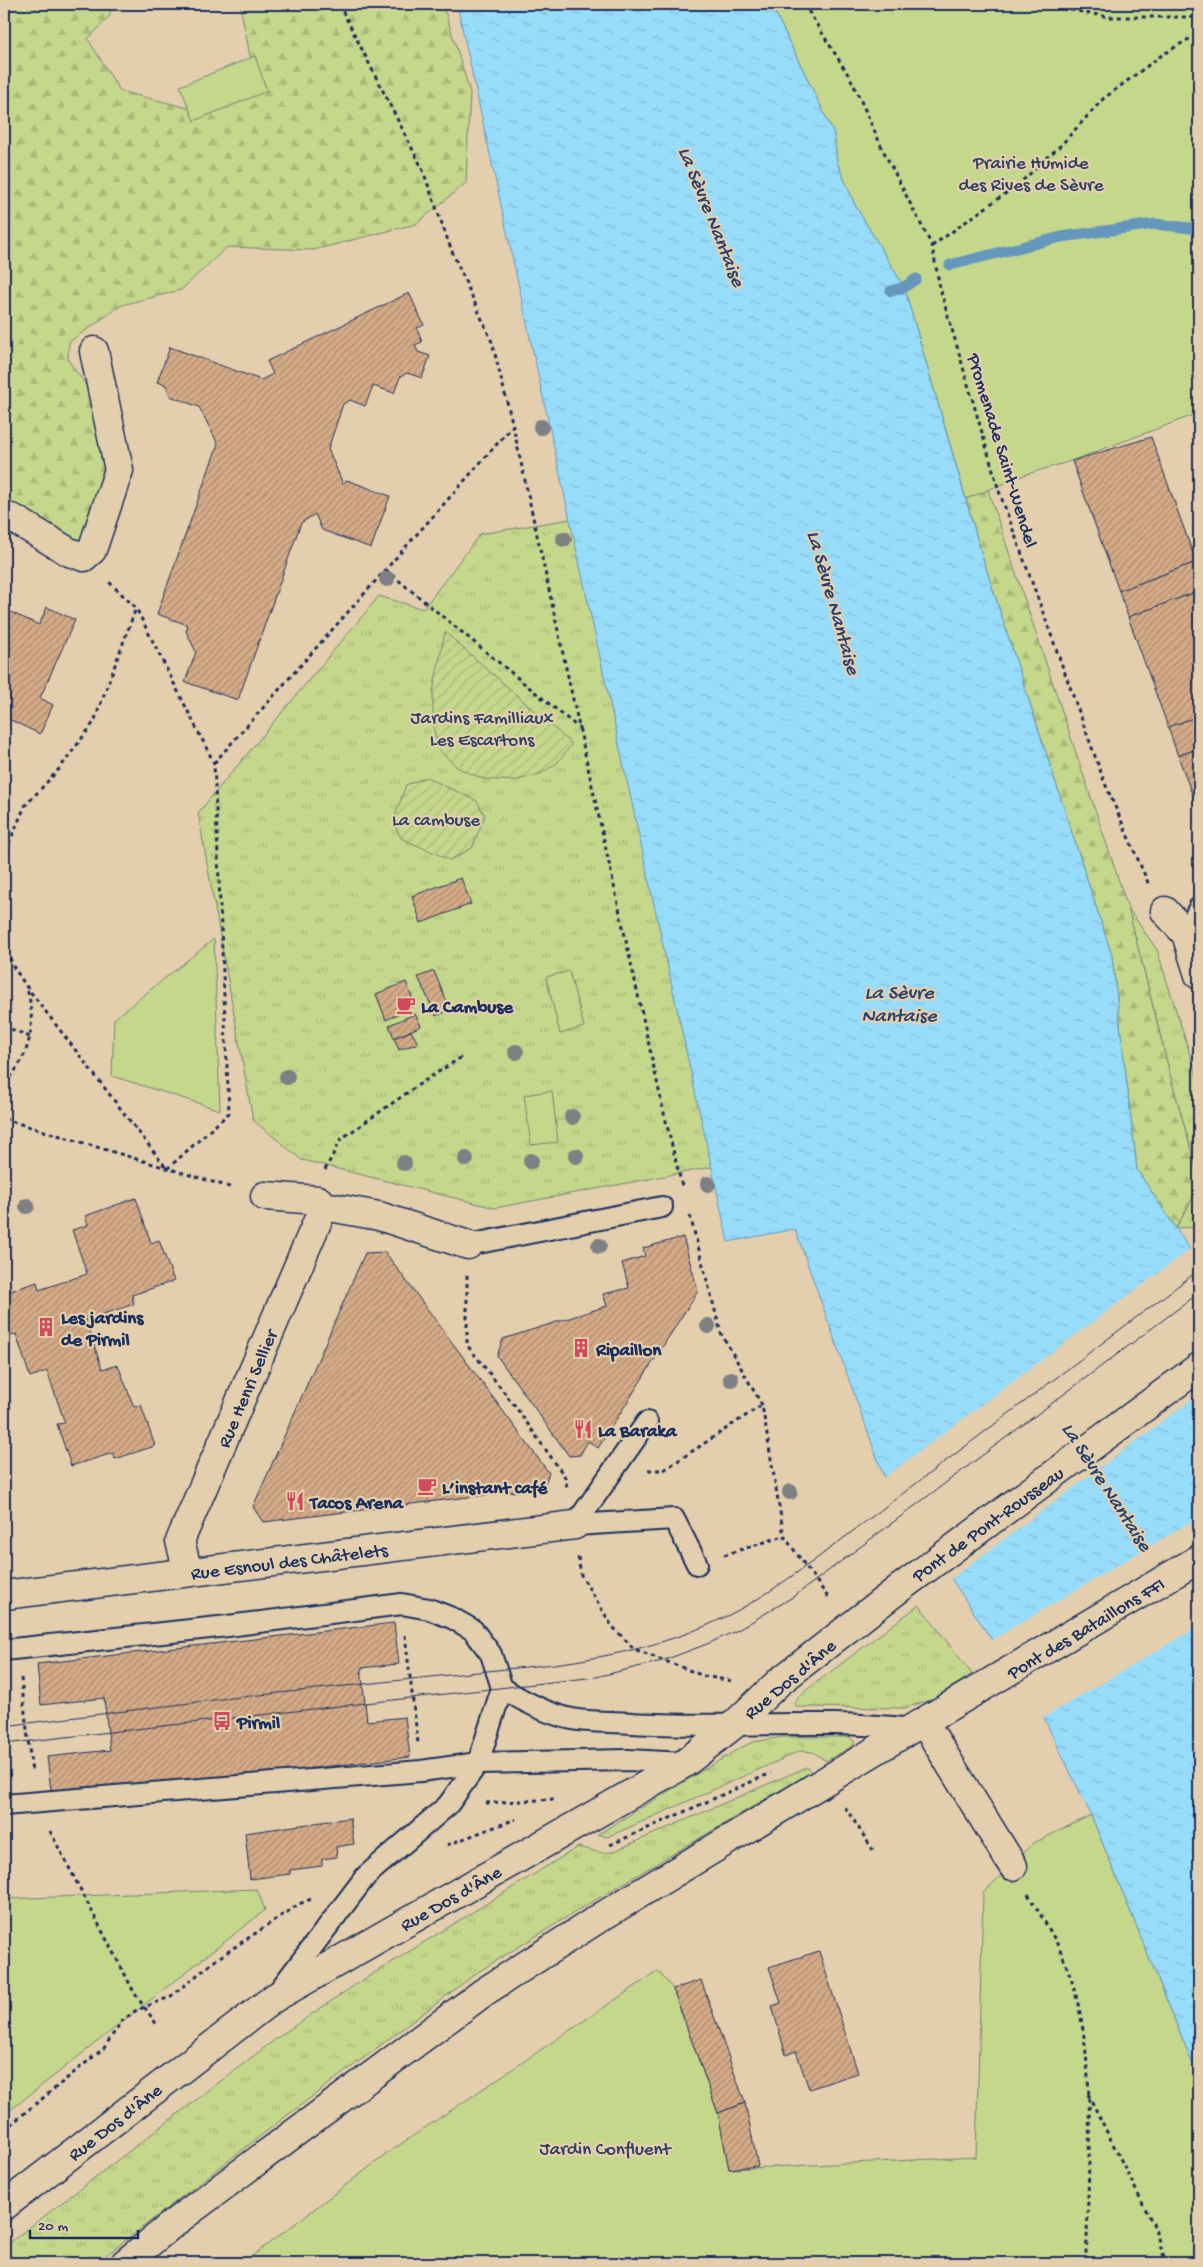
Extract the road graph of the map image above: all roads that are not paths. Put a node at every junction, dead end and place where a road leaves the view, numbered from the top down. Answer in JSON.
{"nodes":[{"id":1,"x":94,"y":351,"type":"dead end"},
{"id":2,"x":4,"y":516,"type":"edge"},
{"id":3,"x":1199,"y":908,"type":"edge"},
{"id":4,"x":1165,"y":911,"type":"road end"},
{"id":5,"x":1186,"y":934,"type":"junction"},
{"id":6,"x":1199,"y":975,"type":"edge"},
{"id":7,"x":265,"y":1196,"type":"road end"},
{"id":8,"x":321,"y":1203,"type":"junction"},
{"id":9,"x":662,"y":1207,"type":"dead end"},
{"id":10,"x":468,"y":1245,"type":"joint"},
{"id":11,"x":1199,"y":1367,"type":"edge"},
{"id":12,"x":647,"y":1422,"type":"dead end"},
{"id":13,"x":575,"y":1525,"type":"junction"},
{"id":14,"x":1199,"y":1559,"type":"edge"},
{"id":15,"x":697,"y":1564,"type":"road end"},
{"id":16,"x":188,"y":1572,"type":"junction"},
{"id":17,"x":896,"y":1590,"type":"joint"},
{"id":18,"x":4,"y":1595,"type":"edge"},
{"id":19,"x":4,"y":1650,"type":"edge"},
{"id":20,"x":502,"y":1688,"type":"junction"},
{"id":21,"x":736,"y":1723,"type":"junction"},
{"id":22,"x":917,"y":1725,"type":"junction"},
{"id":23,"x":478,"y":1763,"type":"junction"},
{"id":24,"x":685,"y":1763,"type":"junction"},
{"id":25,"x":4,"y":1805,"type":"edge"},
{"id":26,"x":1013,"y":1866,"type":"road end"},
{"id":27,"x":274,"y":1998,"type":"junction"},
{"id":28,"x":4,"y":2206,"type":"edge"},
{"id":29,"x":125,"y":2263,"type":"edge"}],
"edges":[{"from":1,"to":2,"type":"main road"},
{"from":3,"to":5,"type":"lane"},
{"from":4,"to":5,"type":"main road"},
{"from":5,"to":6,"type":"main road"},
{"from":7,"to":8,"type":"main road"},
{"from":8,"to":10,"type":"main road"},
{"from":8,"to":16,"type":"main road","name":"Rue Henri Sellier"},
{"from":9,"to":10,"type":"lane"},
{"from":11,"to":17,"type":"main road","name":"Pont de Pont-Rousseau"},
{"from":12,"to":13,"type":"lane"},
{"from":13,"to":15,"type":"lane"},
{"from":13,"to":16,"type":"main road","name":"Rue Esnoul des Châtelets"},
{"from":14,"to":22,"type":"main road","name":"Pont des Bataillons FFI"},
{"from":16,"to":18,"type":"main road","name":"Rue Esnoul des Châtelets"},
{"from":17,"to":21,"type":"main road","name":"Rue Dos d'Âne"},
{"from":19,"to":20,"type":"lane"},
{"from":20,"to":21,"type":"lane"},
{"from":20,"to":23,"type":"lane"},
{"from":21,"to":22,"type":"lane"},
{"from":21,"to":24,"type":"main road","name":"Rue Dos d'Âne"},
{"from":22,"to":26,"type":"main road"},
{"from":22,"to":29,"type":"main road"},
{"from":23,"to":24,"type":"lane"},
{"from":23,"to":25,"type":"lane"},
{"from":23,"to":27,"type":"lane"},
{"from":24,"to":27,"type":"main road","name":"Rue Dos d'Âne"},
{"from":27,"to":28,"type":"main road","name":"Rue Dos d'Âne"}]}
